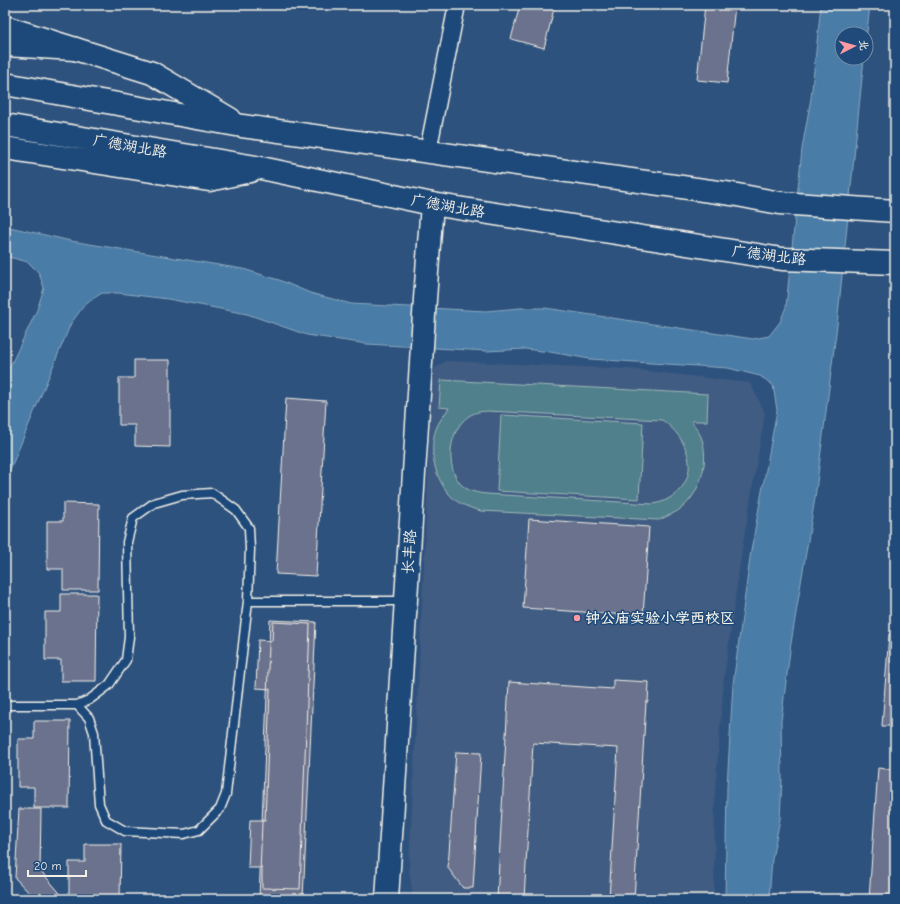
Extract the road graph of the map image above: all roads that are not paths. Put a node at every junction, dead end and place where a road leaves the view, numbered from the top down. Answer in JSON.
{"nodes":[{"id":1,"x":457,"y":5,"type":"edge"},
{"id":2,"x":5,"y":27,"type":"edge"},
{"id":3,"x":5,"y":45,"type":"edge"},
{"id":4,"x":75,"y":49,"type":"junction"},
{"id":5,"x":5,"y":84,"type":"edge"},
{"id":6,"x":5,"y":125,"type":"edge"},
{"id":7,"x":242,"y":126,"type":"junction"},
{"id":8,"x":5,"y":148,"type":"edge"},
{"id":9,"x":428,"y":151,"type":"junction"},
{"id":10,"x":261,"y":168,"type":"junction"},
{"id":11,"x":432,"y":204,"type":"junction"},
{"id":12,"x":895,"y":211,"type":"edge"},
{"id":13,"x":895,"y":264,"type":"edge"},
{"id":14,"x":248,"y":601,"type":"junction"},
{"id":15,"x":406,"y":601,"type":"junction"},
{"id":16,"x":5,"y":705,"type":"edge"},
{"id":17,"x":77,"y":705,"type":"junction"},
{"id":18,"x":387,"y":899,"type":"edge"}],
"edges":[{"from":1,"to":9,"type":"street"},
{"from":2,"to":4,"type":"main road"},
{"from":3,"to":4,"type":"main road"},
{"from":4,"to":7,"type":"main road"},
{"from":5,"to":7,"type":"main road"},
{"from":6,"to":10,"type":"main road","name":"广德湖北路"},
{"from":7,"to":9,"type":"main road"},
{"from":8,"to":10,"type":"main road"},
{"from":9,"to":12,"type":"main road"},
{"from":10,"to":11,"type":"main road","name":"广德湖北路"},
{"from":11,"to":13,"type":"main road","name":"广德湖北路"},
{"from":11,"to":15,"type":"main road","name":"长丰路"},
{"from":14,"to":15,"type":"lane"},
{"from":14,"to":17,"type":"lane"},
{"from":14,"to":17,"type":"lane"},
{"from":15,"to":18,"type":"main road","name":"长丰路"},
{"from":16,"to":17,"type":"lane"}]}
